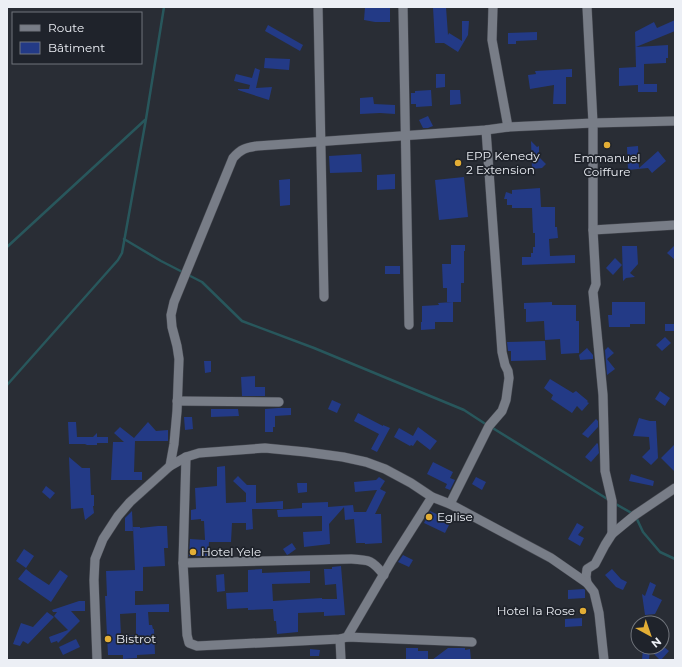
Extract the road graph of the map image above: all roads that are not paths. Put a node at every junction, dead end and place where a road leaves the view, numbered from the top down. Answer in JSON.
{"nodes":[{"id":1,"x":318,"y":7,"type":"edge"},
{"id":2,"x":403,"y":7,"type":"edge"},
{"id":3,"x":493,"y":7,"type":"edge"},
{"id":4,"x":587,"y":7,"type":"edge"},
{"id":5,"x":675,"y":121,"type":"edge"},
{"id":6,"x":593,"y":123,"type":"junction"},
{"id":7,"x":508,"y":127,"type":"junction"},
{"id":8,"x":486,"y":130,"type":"junction"},
{"id":9,"x":405,"y":135,"type":"junction"},
{"id":10,"x":320,"y":142,"type":"junction"},
{"id":11,"x":675,"y":225,"type":"edge"},
{"id":12,"x":593,"y":230,"type":"junction"},
{"id":13,"x":324,"y":296,"type":"dead end"},
{"id":14,"x":409,"y":325,"type":"dead end"},
{"id":15,"x":177,"y":401,"type":"junction"},
{"id":16,"x":279,"y":402,"type":"dead end"},
{"id":17,"x":186,"y":457,"type":"junction"},
{"id":18,"x":170,"y":466,"type":"junction"},
{"id":19,"x":675,"y":488,"type":"edge"},
{"id":20,"x":432,"y":497,"type":"junction"},
{"id":21,"x":450,"y":504,"type":"junction"},
{"id":22,"x":612,"y":534,"type":"junction"},
{"id":23,"x":183,"y":563,"type":"junction"},
{"id":24,"x":384,"y":575,"type":"junction"},
{"id":25,"x":587,"y":583,"type":"junction"},
{"id":26,"x":344,"y":638,"type":"junction"},
{"id":27,"x":472,"y":642,"type":"dead end"},
{"id":28,"x":97,"y":660,"type":"edge"},
{"id":29,"x":342,"y":660,"type":"edge"},
{"id":30,"x":604,"y":660,"type":"edge"}],
"edges":[{"from":1,"to":10,"type":"street"},
{"from":2,"to":9,"type":"street"},
{"from":3,"to":7,"type":"street"},
{"from":4,"to":6,"type":"street"},
{"from":5,"to":6,"type":"street"},
{"from":6,"to":7,"type":"street"},
{"from":6,"to":12,"type":"street"},
{"from":7,"to":8,"type":"street"},
{"from":8,"to":9,"type":"street"},
{"from":8,"to":21,"type":"street"},
{"from":9,"to":10,"type":"street"},
{"from":9,"to":14,"type":"street"},
{"from":10,"to":13,"type":"street"},
{"from":10,"to":15,"type":"street"},
{"from":11,"to":12,"type":"street"},
{"from":12,"to":22,"type":"street"},
{"from":15,"to":16,"type":"street"},
{"from":15,"to":18,"type":"street"},
{"from":17,"to":18,"type":"street"},
{"from":17,"to":20,"type":"street"},
{"from":17,"to":23,"type":"street"},
{"from":18,"to":28,"type":"street"},
{"from":19,"to":22,"type":"street"},
{"from":20,"to":21,"type":"street"},
{"from":20,"to":24,"type":"street"},
{"from":21,"to":25,"type":"street"},
{"from":22,"to":25,"type":"street"},
{"from":23,"to":24,"type":"street"},
{"from":23,"to":26,"type":"street"},
{"from":24,"to":26,"type":"street"},
{"from":25,"to":30,"type":"street"},
{"from":26,"to":27,"type":"street"},
{"from":26,"to":29,"type":"street"}]}
